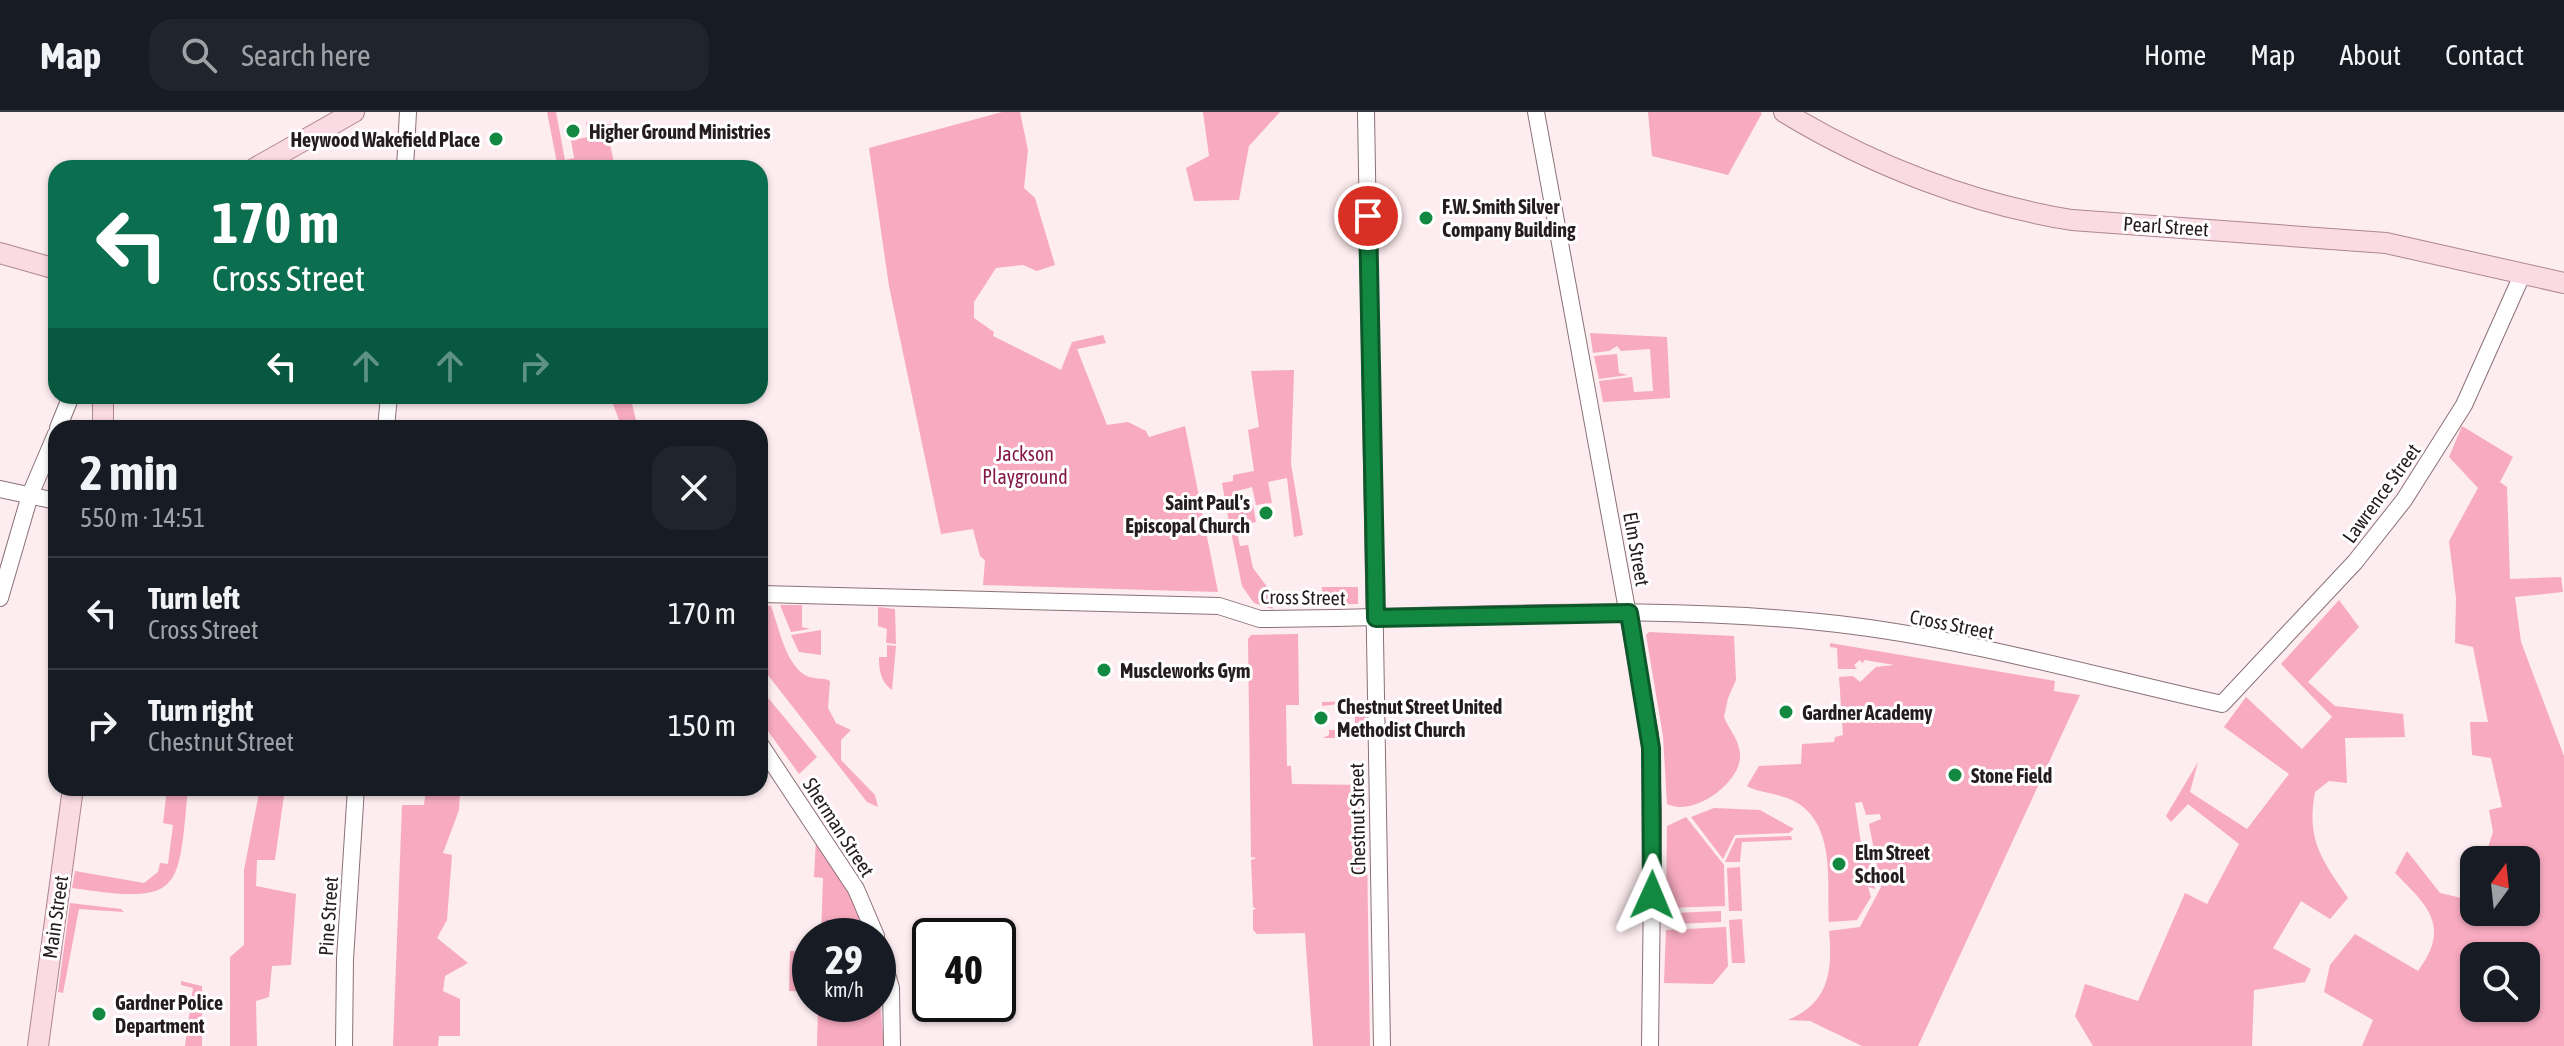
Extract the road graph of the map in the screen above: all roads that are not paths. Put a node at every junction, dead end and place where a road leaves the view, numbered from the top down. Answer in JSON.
{"nodes":[{"id":1,"x":354,"y":112,"type":"edge"},
{"id":2,"x":408,"y":112,"type":"edge"},
{"id":3,"x":1366,"y":112,"type":"edge"},
{"id":4,"x":1536,"y":112,"type":"edge"},
{"id":5,"x":1784,"y":112,"type":"edge"},
{"id":6,"x":269,"y":160,"type":"edge"},
{"id":7,"x":405,"y":160,"type":"edge"},
{"id":8,"x":0,"y":253,"type":"edge"},
{"id":9,"x":48,"y":267,"type":"edge"},
{"id":10,"x":2523,"y":273,"type":"junction"},
{"id":11,"x":2564,"y":283,"type":"edge"},
{"id":12,"x":48,"y":453,"type":"edge"},
{"id":13,"x":0,"y":489,"type":"edge"},
{"id":14,"x":30,"y":495,"type":"junction"},
{"id":15,"x":48,"y":499,"type":"edge"},
{"id":16,"x":768,"y":594,"type":"edge"},
{"id":17,"x":0,"y":598,"type":"edge"},
{"id":18,"x":1629,"y":613,"type":"junction"},
{"id":19,"x":1376,"y":618,"type":"junction"},
{"id":20,"x":2222,"y":704,"type":"joint"},
{"id":21,"x":768,"y":756,"type":"edge"},
{"id":22,"x":72,"y":796,"type":"edge"},
{"id":23,"x":355,"y":796,"type":"edge"},
{"id":24,"x":868,"y":918,"type":"edge"},
{"id":25,"x":892,"y":1022,"type":"edge"},
{"id":26,"x":38,"y":1046,"type":"edge"},
{"id":27,"x":344,"y":1046,"type":"edge"},
{"id":28,"x":892,"y":1046,"type":"edge"},
{"id":29,"x":1382,"y":1046,"type":"edge"},
{"id":30,"x":1650,"y":1046,"type":"edge"}],
"edges":[{"from":1,"to":6,"type":"main road"},
{"from":2,"to":7,"type":"street"},
{"from":3,"to":19,"type":"street","name":"Chestnut Street"},
{"from":4,"to":18,"type":"street","name":"Elm Street"},
{"from":5,"to":10,"type":"main road","name":"Pearl Street"},
{"from":8,"to":9,"type":"main road"},
{"from":10,"to":11,"type":"main road","name":"Pearl Street"},
{"from":10,"to":20,"type":"street","name":"Lawrence Street"},
{"from":12,"to":14,"type":"street"},
{"from":13,"to":14,"type":"street"},
{"from":14,"to":15,"type":"street"},
{"from":14,"to":17,"type":"street"},
{"from":16,"to":19,"type":"street","name":"Cross Street"},
{"from":18,"to":19,"type":"street","name":"Cross Street"},
{"from":18,"to":20,"type":"street","name":"Cross Street"},
{"from":18,"to":30,"type":"street","name":"Elm Street"},
{"from":19,"to":29,"type":"street","name":"Chestnut Street"},
{"from":21,"to":24,"type":"street","name":"Sherman Street"},
{"from":22,"to":26,"type":"main road","name":"Main Street"},
{"from":23,"to":27,"type":"street","name":"Pine Street"},
{"from":25,"to":28,"type":"street"}]}
